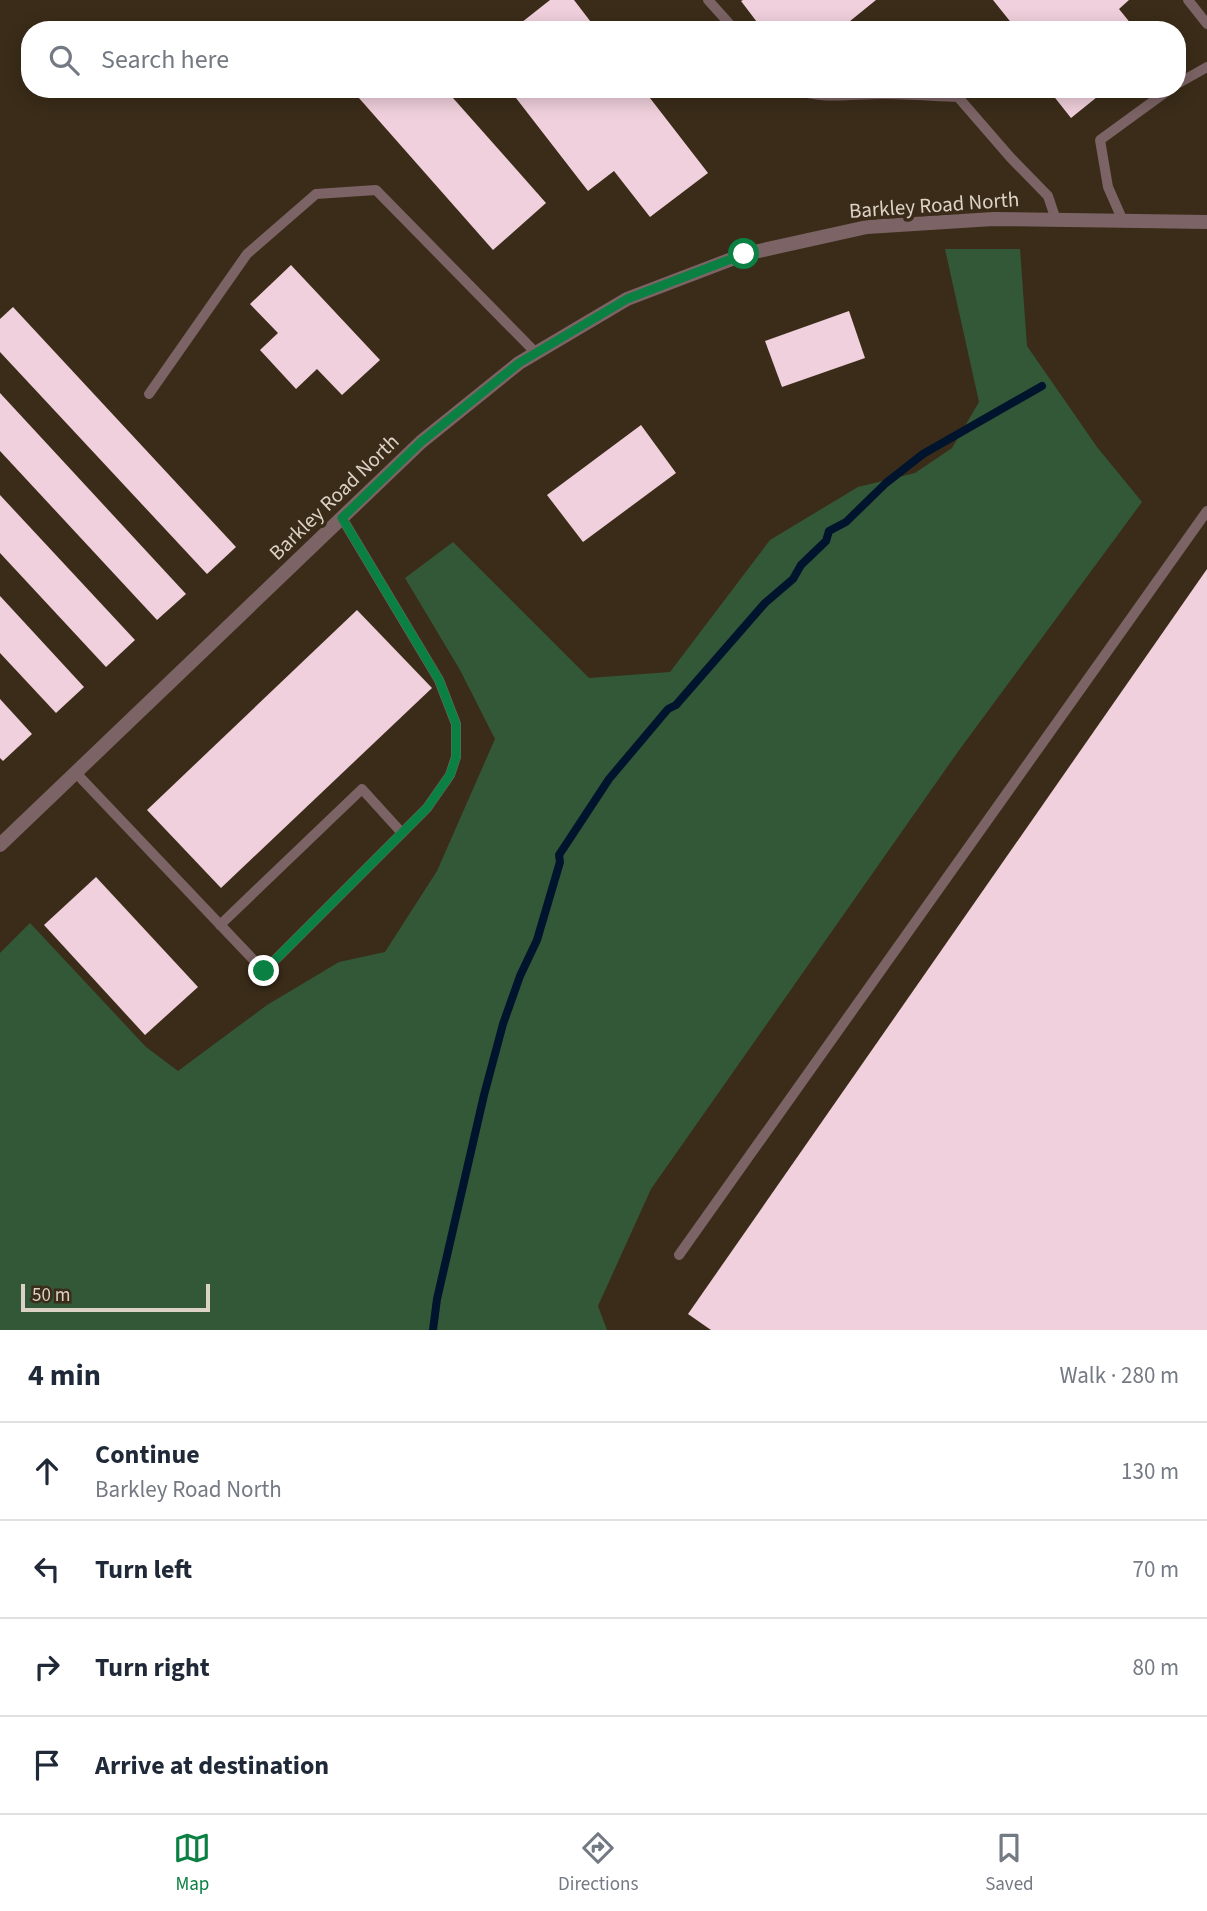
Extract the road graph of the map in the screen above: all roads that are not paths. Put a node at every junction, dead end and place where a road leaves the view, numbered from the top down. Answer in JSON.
{"nodes":[{"id":1,"x":708,"y":0,"type":"edge"},
{"id":2,"x":1188,"y":0,"type":"edge"},
{"id":3,"x":727,"y":21,"type":"edge"},
{"id":4,"x":1207,"y":24,"type":"edge"},
{"id":5,"x":1207,"y":67,"type":"edge"},
{"id":6,"x":1186,"y":79,"type":"edge"},
{"id":7,"x":959,"y":98,"type":"edge"},
{"id":8,"x":1158,"y":98,"type":"edge"},
{"id":9,"x":1056,"y":220,"type":"junction"},
{"id":10,"x":1123,"y":221,"type":"junction"},
{"id":11,"x":1207,"y":222,"type":"edge"},
{"id":12,"x":536,"y":353,"type":"junction"},
{"id":13,"x":149,"y":394,"type":"dead end"},
{"id":14,"x":1207,"y":511,"type":"edge"},
{"id":15,"x":342,"y":518,"type":"junction"},
{"id":16,"x":76,"y":773,"type":"junction"},
{"id":17,"x":402,"y":833,"type":"junction"},
{"id":18,"x":0,"y":845,"type":"edge"},
{"id":19,"x":220,"y":925,"type":"junction"},
{"id":20,"x":678,"y":1255,"type":"dead end"}],
"edges":[{"from":1,"to":3,"type":"lane"},
{"from":2,"to":4,"type":"lane"},
{"from":5,"to":6,"type":"lane"},
{"from":7,"to":9,"type":"lane"},
{"from":8,"to":10,"type":"lane"},
{"from":9,"to":10,"type":"street","name":"Barkley Road North"},
{"from":9,"to":12,"type":"street","name":"Barkley Road North"},
{"from":10,"to":11,"type":"street","name":"Barkley Road North"},
{"from":12,"to":13,"type":"lane"},
{"from":12,"to":15,"type":"street","name":"Barkley Road North"},
{"from":14,"to":20,"type":"lane"},
{"from":15,"to":16,"type":"street","name":"Barkley Road North"},
{"from":15,"to":17,"type":"lane"},
{"from":16,"to":18,"type":"street","name":"Barkley Road North"},
{"from":16,"to":19,"type":"lane"},
{"from":17,"to":19,"type":"lane"},
{"from":17,"to":19,"type":"lane"}]}
